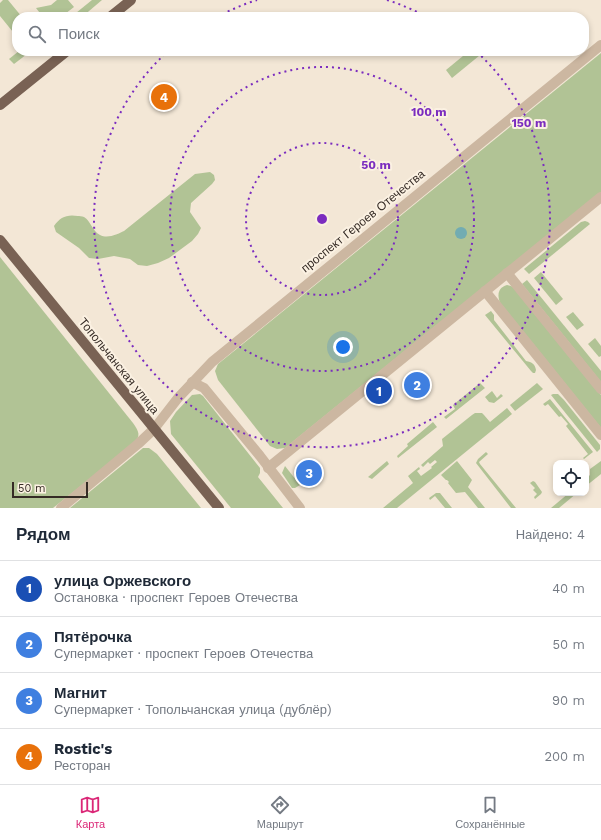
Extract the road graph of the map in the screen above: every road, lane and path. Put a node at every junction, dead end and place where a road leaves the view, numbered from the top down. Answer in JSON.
{"nodes":[{"id":1,"x":131,"y":0,"type":"edge"},
{"id":2,"x":116,"y":12,"type":"edge"},
{"id":3,"x":601,"y":45,"type":"edge"},
{"id":4,"x":589,"y":55,"type":"edge"},
{"id":5,"x":62,"y":56,"type":"edge"},
{"id":6,"x":588,"y":56,"type":"edge"},
{"id":7,"x":0,"y":105,"type":"edge"},
{"id":8,"x":601,"y":197,"type":"edge"},
{"id":9,"x":0,"y":240,"type":"edge"},
{"id":10,"x":507,"y":273,"type":"junction"},
{"id":11,"x":485,"y":291,"type":"junction"},
{"id":12,"x":192,"y":382,"type":"junction"},
{"id":13,"x":601,"y":389,"type":"edge"},
{"id":14,"x":154,"y":429,"type":"junction"},
{"id":15,"x":601,"y":435,"type":"edge"},
{"id":16,"x":268,"y":468,"type":"junction"},
{"id":17,"x":61,"y":508,"type":"edge"},
{"id":18,"x":219,"y":508,"type":"edge"},
{"id":19,"x":300,"y":508,"type":"edge"}],
"edges":[{"from":1,"to":2,"type":"main road"},
{"from":3,"to":4,"type":"street","name":"проспект Героев Отечества"},
{"from":5,"to":7,"type":"main road"},
{"from":6,"to":12,"type":"street","name":"проспект Героев Отечества"},
{"from":8,"to":10,"type":"street"},
{"from":9,"to":14,"type":"main road","name":"Топольчанская улица"},
{"from":10,"to":11,"type":"street"},
{"from":10,"to":13,"type":"street"},
{"from":11,"to":15,"type":"street"},
{"from":11,"to":16,"type":"street"},
{"from":12,"to":14,"type":"street","name":"проспект Героев Отечества"},
{"from":12,"to":16,"type":"street"},
{"from":14,"to":17,"type":"street","name":"проспект Героев Отечества"},
{"from":14,"to":18,"type":"main road","name":"Топольчанская улица"},
{"from":16,"to":19,"type":"street"}]}
